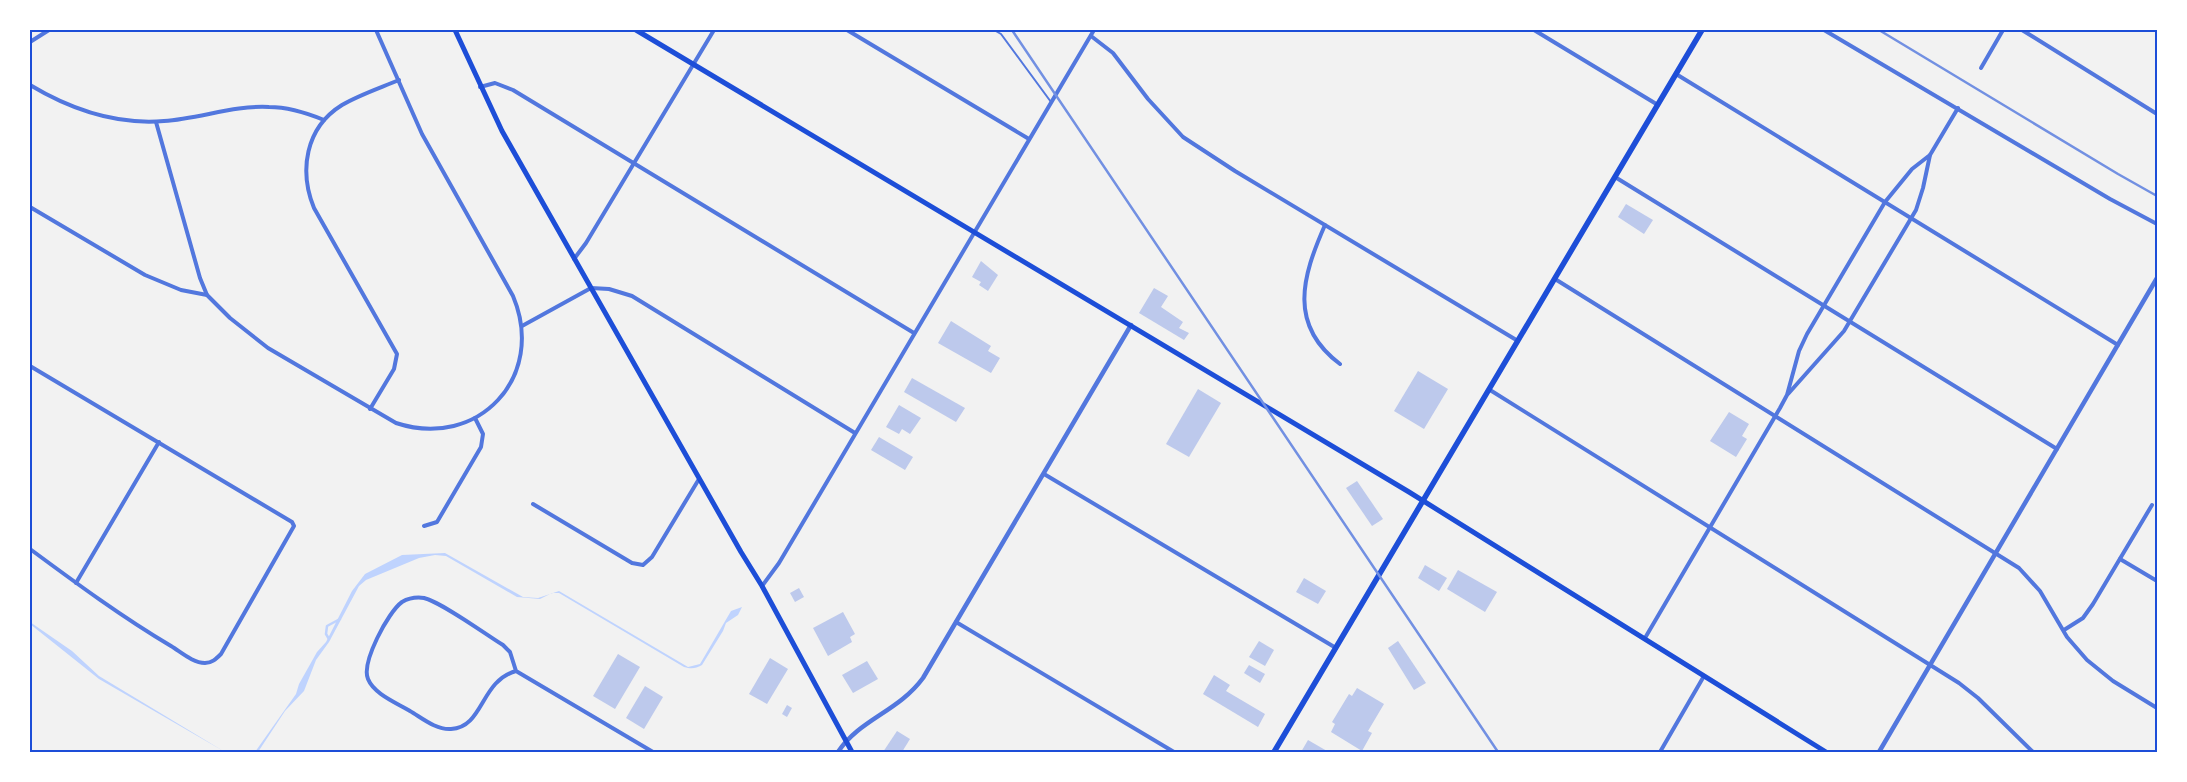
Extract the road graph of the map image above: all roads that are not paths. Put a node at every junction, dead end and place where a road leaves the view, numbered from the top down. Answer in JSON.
{"nodes":[{"id":1,"x":49,"y":30,"type":"edge"},
{"id":2,"x":376,"y":30,"type":"edge"},
{"id":3,"x":455,"y":30,"type":"edge"},
{"id":4,"x":636,"y":30,"type":"edge"},
{"id":5,"x":714,"y":30,"type":"edge"},
{"id":6,"x":847,"y":30,"type":"edge"},
{"id":7,"x":994,"y":30,"type":"edge"},
{"id":8,"x":1094,"y":30,"type":"edge"},
{"id":9,"x":1534,"y":30,"type":"edge"},
{"id":10,"x":1702,"y":30,"type":"edge"},
{"id":11,"x":1824,"y":30,"type":"edge"},
{"id":12,"x":2003,"y":30,"type":"edge"},
{"id":13,"x":2022,"y":30,"type":"edge"},
{"id":14,"x":1091,"y":36,"type":"junction"},
{"id":15,"x":30,"y":42,"type":"edge"},
{"id":16,"x":694,"y":64,"type":"junction"},
{"id":17,"x":1981,"y":68,"type":"dead end"},
{"id":18,"x":1676,"y":74,"type":"junction"},
{"id":19,"x":399,"y":80,"type":"junction"},
{"id":20,"x":30,"y":85,"type":"edge"},
{"id":21,"x":480,"y":87,"type":"junction"},
{"id":22,"x":1051,"y":102,"type":"junction"},
{"id":23,"x":1658,"y":105,"type":"junction"},
{"id":24,"x":1958,"y":108,"type":"junction"},
{"id":25,"x":2157,"y":114,"type":"edge"},
{"id":26,"x":324,"y":120,"type":"junction"},
{"id":27,"x":156,"y":122,"type":"junction"},
{"id":28,"x":1029,"y":139,"type":"junction"},
{"id":29,"x":1930,"y":155,"type":"junction"},
{"id":30,"x":633,"y":163,"type":"junction"},
{"id":31,"x":1615,"y":177,"type":"junction"},
{"id":32,"x":1885,"y":202,"type":"junction"},
{"id":33,"x":30,"y":207,"type":"edge"},
{"id":34,"x":1911,"y":218,"type":"junction"},
{"id":35,"x":2157,"y":224,"type":"edge"},
{"id":36,"x":1326,"y":225,"type":"junction"},
{"id":37,"x":974,"y":232,"type":"junction"},
{"id":38,"x":574,"y":259,"type":"junction"},
{"id":39,"x":2157,"y":278,"type":"edge"},
{"id":40,"x":1555,"y":280,"type":"junction"},
{"id":41,"x":591,"y":288,"type":"junction"},
{"id":42,"x":207,"y":295,"type":"junction"},
{"id":43,"x":1824,"y":305,"type":"junction"},
{"id":44,"x":1850,"y":321,"type":"junction"},
{"id":45,"x":1131,"y":325,"type":"junction"},
{"id":46,"x":522,"y":326,"type":"junction"},
{"id":47,"x":914,"y":333,"type":"junction"},
{"id":48,"x":1519,"y":341,"type":"junction"},
{"id":49,"x":2118,"y":345,"type":"junction"},
{"id":50,"x":1340,"y":364,"type":"dead end"},
{"id":51,"x":30,"y":366,"type":"edge"},
{"id":52,"x":1490,"y":390,"type":"junction"},
{"id":53,"x":1787,"y":395,"type":"junction"},
{"id":54,"x":370,"y":409,"type":"junction"},
{"id":55,"x":1775,"y":417,"type":"junction"},
{"id":56,"x":475,"y":418,"type":"junction"},
{"id":57,"x":855,"y":433,"type":"junction"},
{"id":58,"x":159,"y":442,"type":"junction"},
{"id":59,"x":2057,"y":449,"type":"junction"},
{"id":60,"x":1044,"y":474,"type":"junction"},
{"id":61,"x":699,"y":479,"type":"junction"},
{"id":62,"x":1424,"y":501,"type":"junction"},
{"id":63,"x":533,"y":504,"type":"dead end"},
{"id":64,"x":2152,"y":506,"type":"dead end"},
{"id":65,"x":424,"y":526,"type":"dead end"},
{"id":66,"x":1711,"y":527,"type":"junction"},
{"id":67,"x":30,"y":549,"type":"edge"},
{"id":68,"x":1995,"y":553,"type":"junction"},
{"id":69,"x":2120,"y":559,"type":"junction"},
{"id":70,"x":2157,"y":581,"type":"edge"},
{"id":71,"x":76,"y":582,"type":"junction"},
{"id":72,"x":762,"y":586,"type":"junction"},
{"id":73,"x":956,"y":622,"type":"junction"},
{"id":74,"x":2064,"y":630,"type":"junction"},
{"id":75,"x":1645,"y":638,"type":"junction"},
{"id":76,"x":1336,"y":648,"type":"junction"},
{"id":77,"x":1930,"y":665,"type":"junction"},
{"id":78,"x":516,"y":671,"type":"junction"},
{"id":79,"x":1704,"y":676,"type":"junction"},
{"id":80,"x":2157,"y":708,"type":"edge"},
{"id":81,"x":846,"y":740,"type":"junction"},
{"id":82,"x":653,"y":752,"type":"edge"},
{"id":83,"x":838,"y":752,"type":"edge"},
{"id":84,"x":852,"y":752,"type":"edge"},
{"id":85,"x":1174,"y":752,"type":"edge"},
{"id":86,"x":1274,"y":752,"type":"edge"},
{"id":87,"x":1660,"y":752,"type":"edge"},
{"id":88,"x":1826,"y":752,"type":"edge"},
{"id":89,"x":1879,"y":752,"type":"edge"},
{"id":90,"x":2033,"y":752,"type":"edge"}],
"edges":[{"from":1,"to":15,"type":"street"},
{"from":2,"to":19,"type":"street"},
{"from":3,"to":21,"type":"main road"},
{"from":4,"to":16,"type":"main road"},
{"from":5,"to":16,"type":"street"},
{"from":6,"to":28,"type":"street"},
{"from":7,"to":22,"type":"lane"},
{"from":8,"to":14,"type":"street"},
{"from":9,"to":23,"type":"street"},
{"from":10,"to":18,"type":"main road"},
{"from":11,"to":24,"type":"street"},
{"from":12,"to":17,"type":"street"},
{"from":13,"to":25,"type":"street"},
{"from":14,"to":22,"type":"street"},
{"from":14,"to":36,"type":"street"},
{"from":16,"to":30,"type":"street"},
{"from":16,"to":37,"type":"main road"},
{"from":18,"to":23,"type":"main road"},
{"from":18,"to":32,"type":"street"},
{"from":19,"to":26,"type":"street"},
{"from":19,"to":46,"type":"street"},
{"from":20,"to":27,"type":"street"},
{"from":21,"to":30,"type":"street"},
{"from":21,"to":38,"type":"main road"},
{"from":22,"to":28,"type":"street"},
{"from":23,"to":31,"type":"main road"},
{"from":24,"to":29,"type":"street"},
{"from":24,"to":35,"type":"street"},
{"from":26,"to":27,"type":"street"},
{"from":26,"to":54,"type":"street"},
{"from":27,"to":42,"type":"street"},
{"from":28,"to":37,"type":"street"},
{"from":29,"to":32,"type":"street"},
{"from":29,"to":34,"type":"street"},
{"from":30,"to":38,"type":"street"},
{"from":30,"to":47,"type":"street"},
{"from":31,"to":40,"type":"main road"},
{"from":31,"to":43,"type":"street"},
{"from":32,"to":34,"type":"street"},
{"from":32,"to":43,"type":"street"},
{"from":33,"to":42,"type":"street"},
{"from":34,"to":44,"type":"street"},
{"from":34,"to":49,"type":"street"},
{"from":36,"to":48,"type":"street"},
{"from":36,"to":50,"type":"street"},
{"from":37,"to":45,"type":"main road"},
{"from":37,"to":47,"type":"street"},
{"from":38,"to":41,"type":"main road"},
{"from":39,"to":49,"type":"street"},
{"from":40,"to":48,"type":"main road"},
{"from":40,"to":55,"type":"street"},
{"from":41,"to":46,"type":"street"},
{"from":41,"to":57,"type":"street"},
{"from":41,"to":61,"type":"main road"},
{"from":42,"to":54,"type":"street"},
{"from":43,"to":44,"type":"street"},
{"from":43,"to":53,"type":"street"},
{"from":44,"to":53,"type":"street"},
{"from":44,"to":59,"type":"street"},
{"from":45,"to":60,"type":"street"},
{"from":45,"to":62,"type":"main road"},
{"from":46,"to":56,"type":"street"},
{"from":47,"to":57,"type":"street"},
{"from":48,"to":52,"type":"main road"},
{"from":49,"to":59,"type":"street"},
{"from":51,"to":58,"type":"street"},
{"from":52,"to":62,"type":"main road"},
{"from":52,"to":66,"type":"street"},
{"from":53,"to":55,"type":"street"},
{"from":54,"to":56,"type":"street"},
{"from":55,"to":66,"type":"street"},
{"from":55,"to":68,"type":"street"},
{"from":56,"to":65,"type":"street"},
{"from":57,"to":72,"type":"street"},
{"from":58,"to":71,"type":"street"},
{"from":58,"to":71,"type":"street"},
{"from":59,"to":68,"type":"street"},
{"from":60,"to":73,"type":"street"},
{"from":60,"to":76,"type":"street"},
{"from":61,"to":63,"type":"street"},
{"from":61,"to":72,"type":"main road"},
{"from":62,"to":75,"type":"main road"},
{"from":62,"to":76,"type":"main road"},
{"from":64,"to":69,"type":"street"},
{"from":66,"to":75,"type":"street"},
{"from":66,"to":77,"type":"street"},
{"from":67,"to":71,"type":"street"},
{"from":68,"to":74,"type":"street"},
{"from":68,"to":77,"type":"street"},
{"from":69,"to":70,"type":"street"},
{"from":69,"to":74,"type":"street"},
{"from":72,"to":81,"type":"main road"},
{"from":73,"to":81,"type":"street"},
{"from":73,"to":85,"type":"street"},
{"from":74,"to":80,"type":"street"},
{"from":75,"to":79,"type":"main road"},
{"from":76,"to":86,"type":"main road"},
{"from":77,"to":89,"type":"street"},
{"from":77,"to":90,"type":"street"},
{"from":78,"to":78,"type":"street"},
{"from":78,"to":82,"type":"street"},
{"from":79,"to":87,"type":"street"},
{"from":79,"to":88,"type":"main road"},
{"from":81,"to":83,"type":"street"},
{"from":81,"to":84,"type":"main road"}]}
